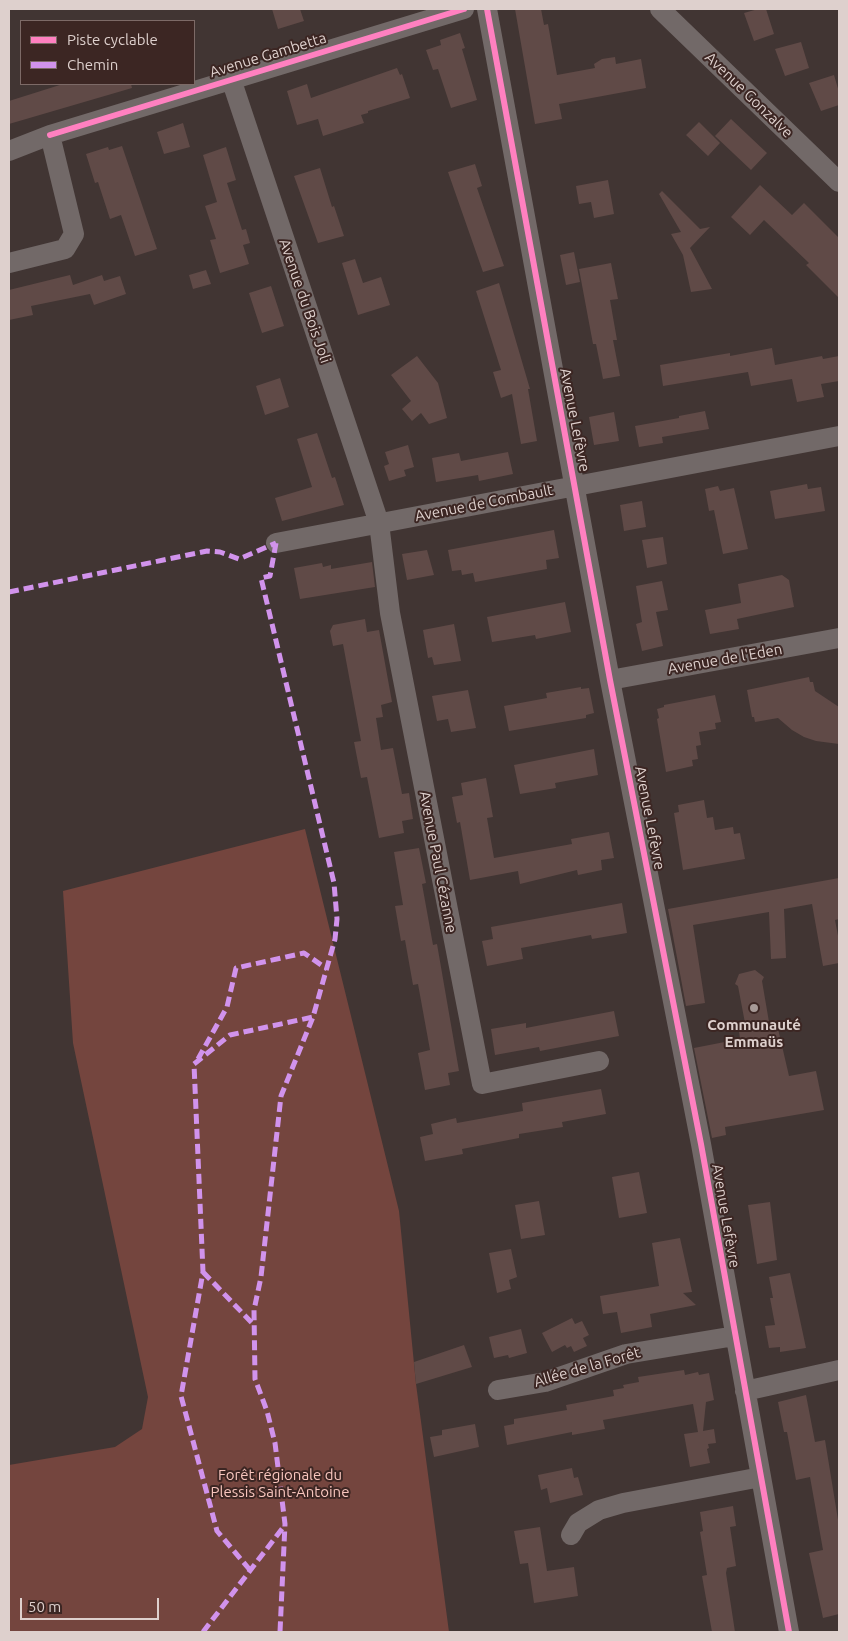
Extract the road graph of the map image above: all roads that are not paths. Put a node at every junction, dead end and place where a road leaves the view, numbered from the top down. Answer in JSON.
{"nodes":[{"id":1,"x":464,"y":9,"type":"edge"},
{"id":2,"x":487,"y":9,"type":"edge"},
{"id":3,"x":660,"y":9,"type":"edge"},
{"id":4,"x":231,"y":79,"type":"junction"},
{"id":5,"x":50,"y":135,"type":"junction"},
{"id":6,"x":9,"y":151,"type":"edge"},
{"id":7,"x":839,"y":182,"type":"edge"},
{"id":8,"x":9,"y":263,"type":"edge"},
{"id":9,"x":839,"y":436,"type":"edge"},
{"id":10,"x":575,"y":486,"type":"junction"},
{"id":11,"x":379,"y":523,"type":"junction"},
{"id":12,"x":276,"y":543,"type":"dead end"},
{"id":13,"x":839,"y":638,"type":"edge"},
{"id":14,"x":610,"y":680,"type":"junction"},
{"id":15,"x":599,"y":1061,"type":"dead end"},
{"id":16,"x":735,"y":1336,"type":"junction"},
{"id":17,"x":839,"y":1370,"type":"edge"},
{"id":18,"x":498,"y":1390,"type":"dead end"},
{"id":19,"x":745,"y":1391,"type":"junction"},
{"id":20,"x":761,"y":1478,"type":"junction"},
{"id":21,"x":571,"y":1535,"type":"dead end"},
{"id":22,"x":789,"y":1632,"type":"edge"}],
"edges":[{"from":1,"to":4,"type":"street","name":"Avenue Gambetta"},
{"from":2,"to":10,"type":"street","name":"Avenue Lefèvre"},
{"from":3,"to":7,"type":"street","name":"Avenue Gonzalve"},
{"from":4,"to":5,"type":"street","name":"Avenue Gambetta"},
{"from":4,"to":11,"type":"street","name":"Avenue du Bois Joli"},
{"from":5,"to":6,"type":"street","name":"Avenue Gambetta"},
{"from":5,"to":8,"type":"street"},
{"from":9,"to":10,"type":"street","name":"Avenue de Combault"},
{"from":10,"to":11,"type":"street","name":"Avenue de Combault"},
{"from":10,"to":14,"type":"street","name":"Avenue Lefèvre"},
{"from":11,"to":12,"type":"street","name":"Avenue de Combault"},
{"from":11,"to":15,"type":"street","name":"Avenue Paul Cézanne"},
{"from":13,"to":14,"type":"street","name":"Avenue de l'Eden"},
{"from":14,"to":16,"type":"street","name":"Avenue Lefèvre"},
{"from":16,"to":18,"type":"street","name":"Allée de la Forêt"},
{"from":16,"to":19,"type":"street","name":"Avenue Lefèvre"},
{"from":17,"to":19,"type":"street"},
{"from":19,"to":20,"type":"street","name":"Avenue Lefèvre"},
{"from":20,"to":21,"type":"street"},
{"from":20,"to":22,"type":"street","name":"Avenue Lefèvre"}]}
